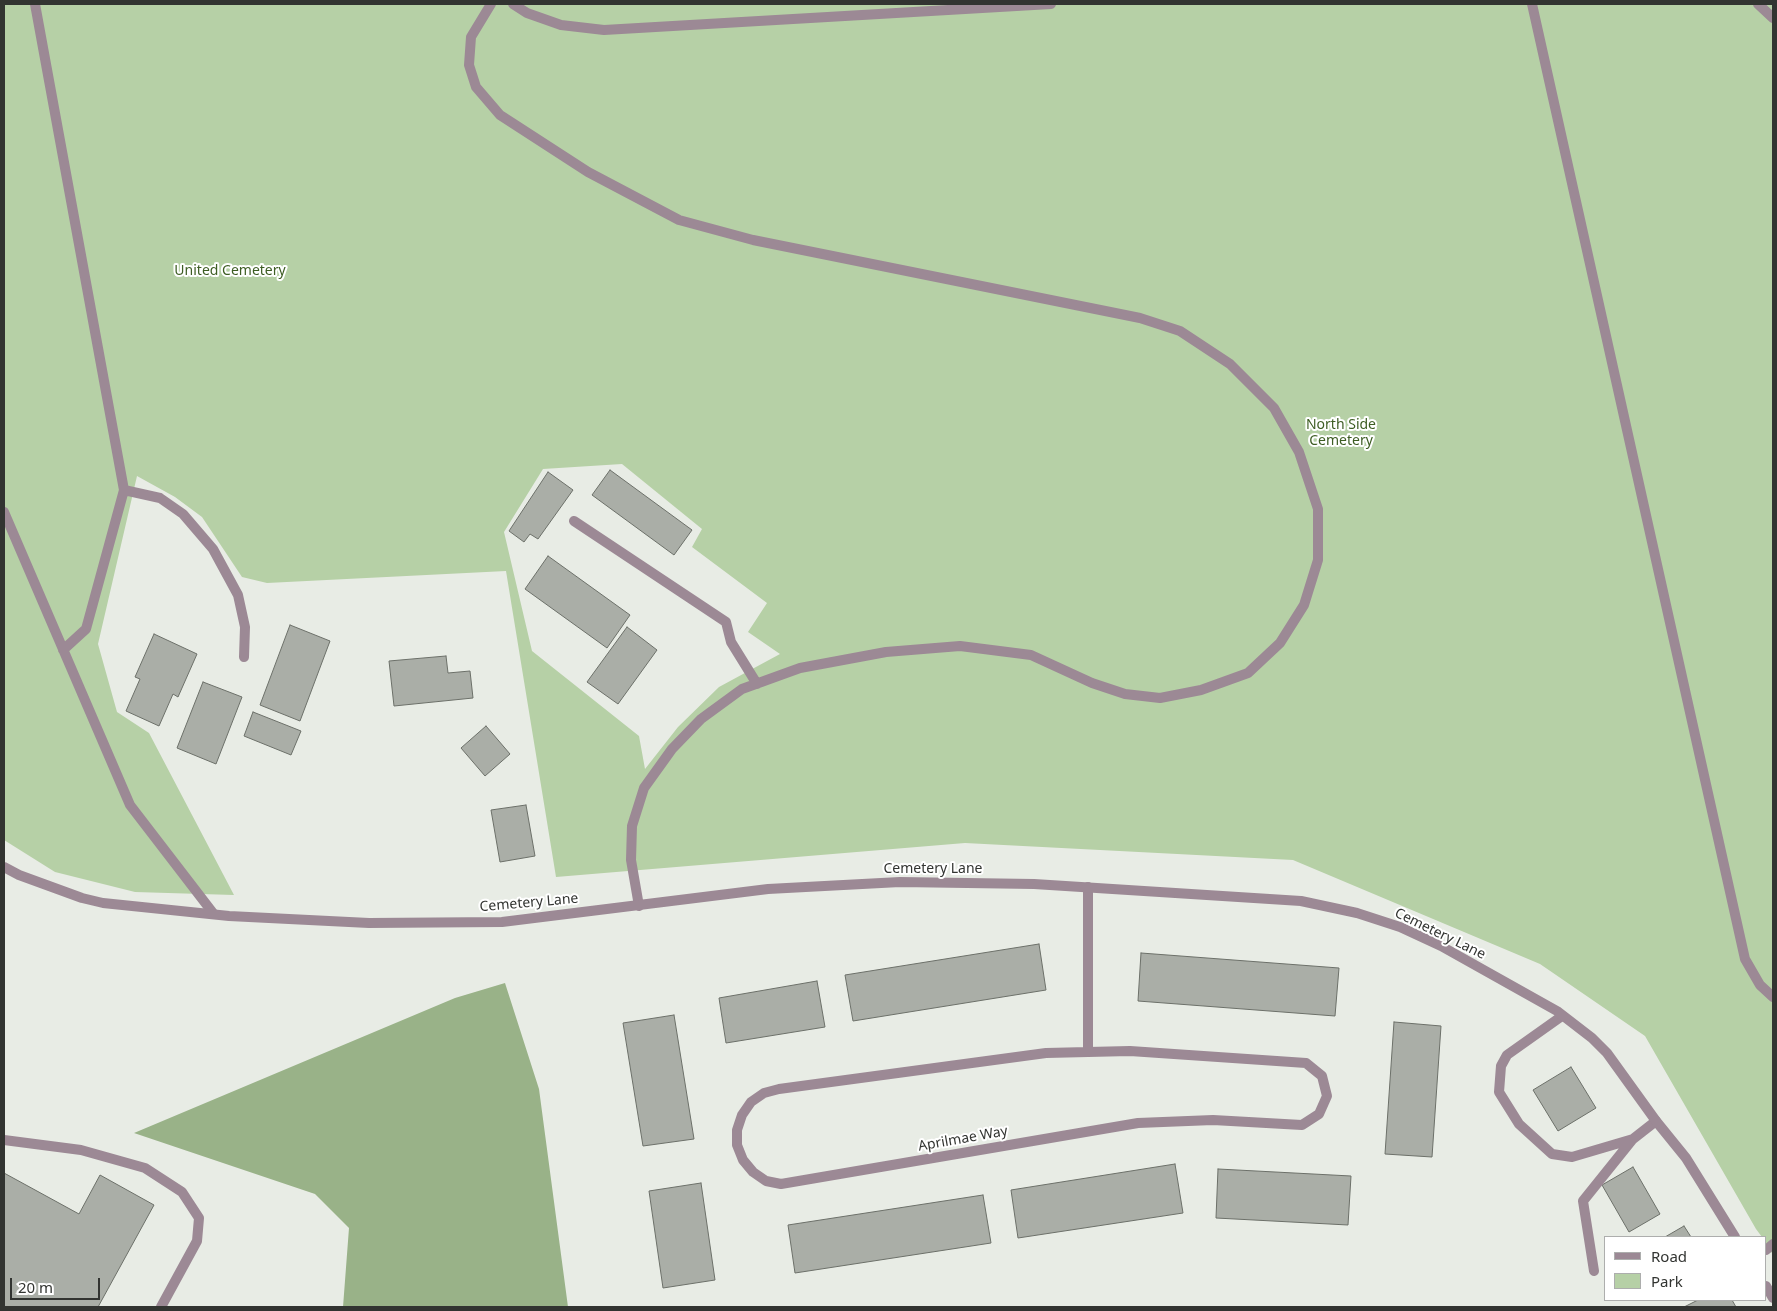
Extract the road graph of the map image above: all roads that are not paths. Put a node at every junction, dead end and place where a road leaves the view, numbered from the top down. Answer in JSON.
{"nodes":[{"id":1,"x":35,"y":4,"type":"edge"},
{"id":2,"x":491,"y":4,"type":"edge"},
{"id":3,"x":513,"y":4,"type":"edge"},
{"id":4,"x":1051,"y":4,"type":"edge"},
{"id":5,"x":1532,"y":4,"type":"edge"},
{"id":6,"x":1758,"y":4,"type":"edge"},
{"id":7,"x":1773,"y":18,"type":"edge"},
{"id":8,"x":124,"y":490,"type":"junction"},
{"id":9,"x":4,"y":512,"type":"edge"},
{"id":10,"x":574,"y":521,"type":"dead end"},
{"id":11,"x":63,"y":650,"type":"junction"},
{"id":12,"x":244,"y":657,"type":"dead end"},
{"id":13,"x":757,"y":684,"type":"junction"},
{"id":14,"x":4,"y":867,"type":"edge"},
{"id":15,"x":1088,"y":887,"type":"junction"},
{"id":16,"x":639,"y":906,"type":"junction"},
{"id":17,"x":213,"y":913,"type":"junction"},
{"id":18,"x":1773,"y":997,"type":"edge"},
{"id":19,"x":1562,"y":1016,"type":"junction"},
{"id":20,"x":1088,"y":1052,"type":"junction"},
{"id":21,"x":1656,"y":1121,"type":"junction"},
{"id":22,"x":1633,"y":1139,"type":"junction"},
{"id":23,"x":4,"y":1140,"type":"edge"},
{"id":24,"x":1734,"y":1236,"type":"edge"},
{"id":25,"x":1594,"y":1270,"type":"dead end"},
{"id":26,"x":161,"y":1307,"type":"edge"}],
"edges":[{"from":1,"to":8,"type":"street"},
{"from":2,"to":13,"type":"street"},
{"from":3,"to":4,"type":"street"},
{"from":5,"to":18,"type":"street"},
{"from":6,"to":7,"type":"street"},
{"from":8,"to":11,"type":"street"},
{"from":8,"to":12,"type":"street"},
{"from":9,"to":11,"type":"street"},
{"from":10,"to":13,"type":"street"},
{"from":11,"to":17,"type":"street"},
{"from":13,"to":16,"type":"street"},
{"from":14,"to":17,"type":"street","name":"Cemetery Lane"},
{"from":15,"to":16,"type":"street","name":"Cemetery Lane"},
{"from":15,"to":19,"type":"street","name":"Cemetery Lane"},
{"from":15,"to":20,"type":"street"},
{"from":16,"to":17,"type":"street","name":"Cemetery Lane"},
{"from":19,"to":21,"type":"street","name":"Cemetery Lane"},
{"from":19,"to":22,"type":"street"},
{"from":20,"to":20,"type":"street","name":"Aprilmae Way"},
{"from":21,"to":22,"type":"street"},
{"from":21,"to":24,"type":"street","name":"Cemetery Lane"},
{"from":22,"to":25,"type":"street"},
{"from":23,"to":26,"type":"street"}]}
